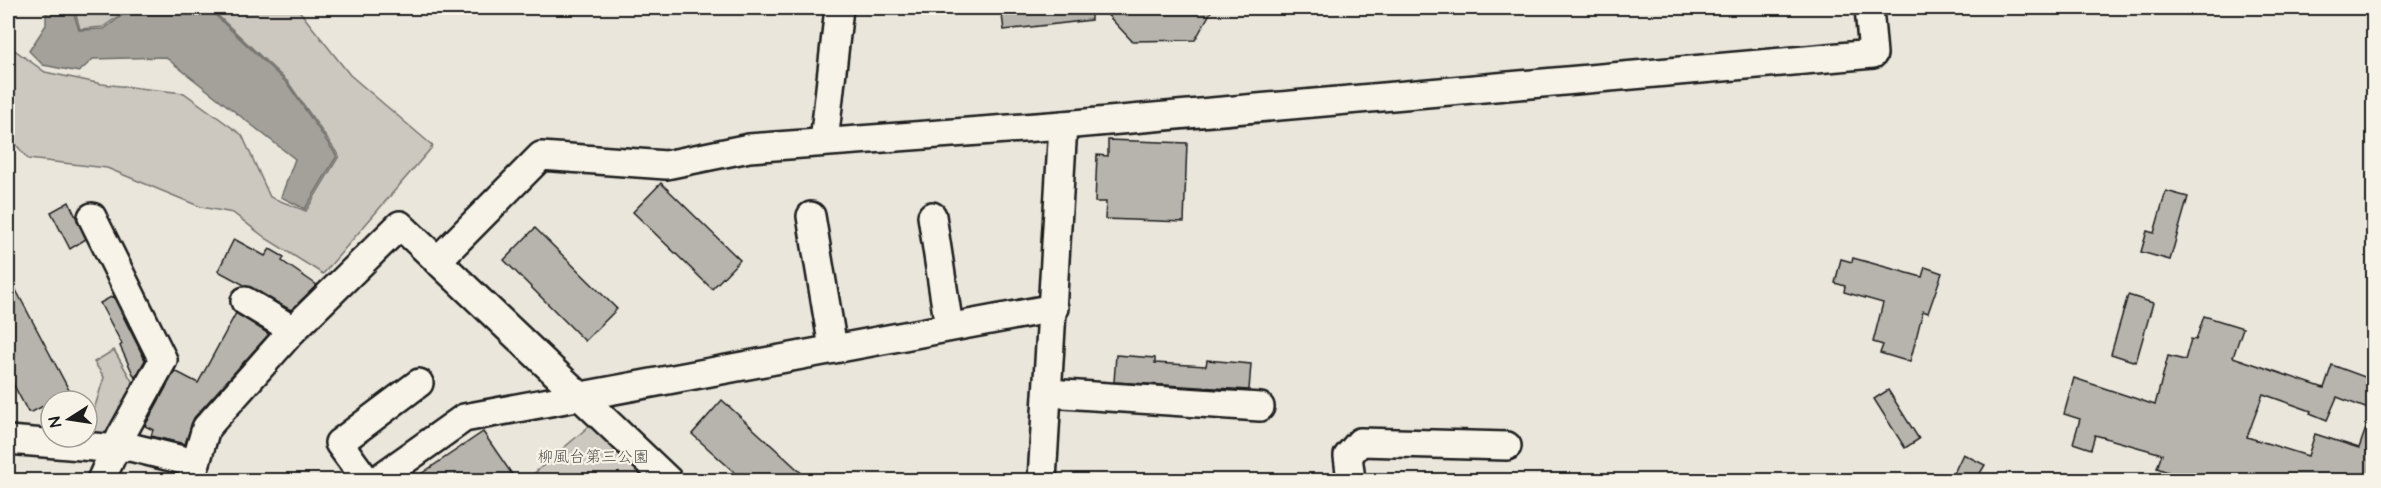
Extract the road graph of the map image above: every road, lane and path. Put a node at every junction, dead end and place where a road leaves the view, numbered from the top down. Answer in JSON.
{"nodes":[{"id":1,"x":839,"y":8,"type":"edge"},
{"id":2,"x":1869,"y":8,"type":"edge"},
{"id":3,"x":1063,"y":125,"type":"junction"},
{"id":4,"x":824,"y":142,"type":"junction"},
{"id":5,"x":811,"y":216,"type":"dead end"},
{"id":6,"x":932,"y":216,"type":"dead end"},
{"id":7,"x":92,"y":217,"type":"dead end"},
{"id":8,"x":437,"y":261,"type":"junction"},
{"id":9,"x":245,"y":300,"type":"dead end"},
{"id":10,"x":1054,"y":308,"type":"junction"},
{"id":11,"x":949,"y":327,"type":"junction"},
{"id":12,"x":293,"y":330,"type":"junction"},
{"id":13,"x":833,"y":348,"type":"junction"},
{"id":14,"x":419,"y":382,"type":"dead end"},
{"id":15,"x":1048,"y":393,"type":"junction"},
{"id":16,"x":577,"y":395,"type":"junction"},
{"id":17,"x":1260,"y":407,"type":"dead end"},
{"id":18,"x":8,"y":440,"type":"edge"},
{"id":19,"x":1507,"y":446,"type":"dead end"},
{"id":20,"x":116,"y":447,"type":"junction"},
{"id":21,"x":193,"y":472,"type":"edge"},
{"id":22,"x":102,"y":480,"type":"edge"},
{"id":23,"x":377,"y":480,"type":"edge"},
{"id":24,"x":668,"y":480,"type":"edge"},
{"id":25,"x":1042,"y":480,"type":"edge"},
{"id":26,"x":1352,"y":480,"type":"edge"}],
"edges":[{"from":1,"to":4,"type":"street"},
{"from":2,"to":3,"type":"street"},
{"from":3,"to":4,"type":"street"},
{"from":3,"to":10,"type":"street"},
{"from":4,"to":8,"type":"street"},
{"from":5,"to":13,"type":"street"},
{"from":6,"to":11,"type":"street"},
{"from":7,"to":20,"type":"street"},
{"from":8,"to":12,"type":"street"},
{"from":8,"to":16,"type":"street"},
{"from":9,"to":12,"type":"street"},
{"from":10,"to":11,"type":"street"},
{"from":10,"to":15,"type":"street"},
{"from":11,"to":13,"type":"street"},
{"from":12,"to":21,"type":"street"},
{"from":13,"to":16,"type":"street"},
{"from":14,"to":23,"type":"street"},
{"from":15,"to":17,"type":"street"},
{"from":15,"to":25,"type":"street"},
{"from":16,"to":23,"type":"street"},
{"from":16,"to":24,"type":"street"},
{"from":18,"to":20,"type":"street"},
{"from":19,"to":26,"type":"street"},
{"from":20,"to":21,"type":"street"},
{"from":20,"to":22,"type":"street"}]}
